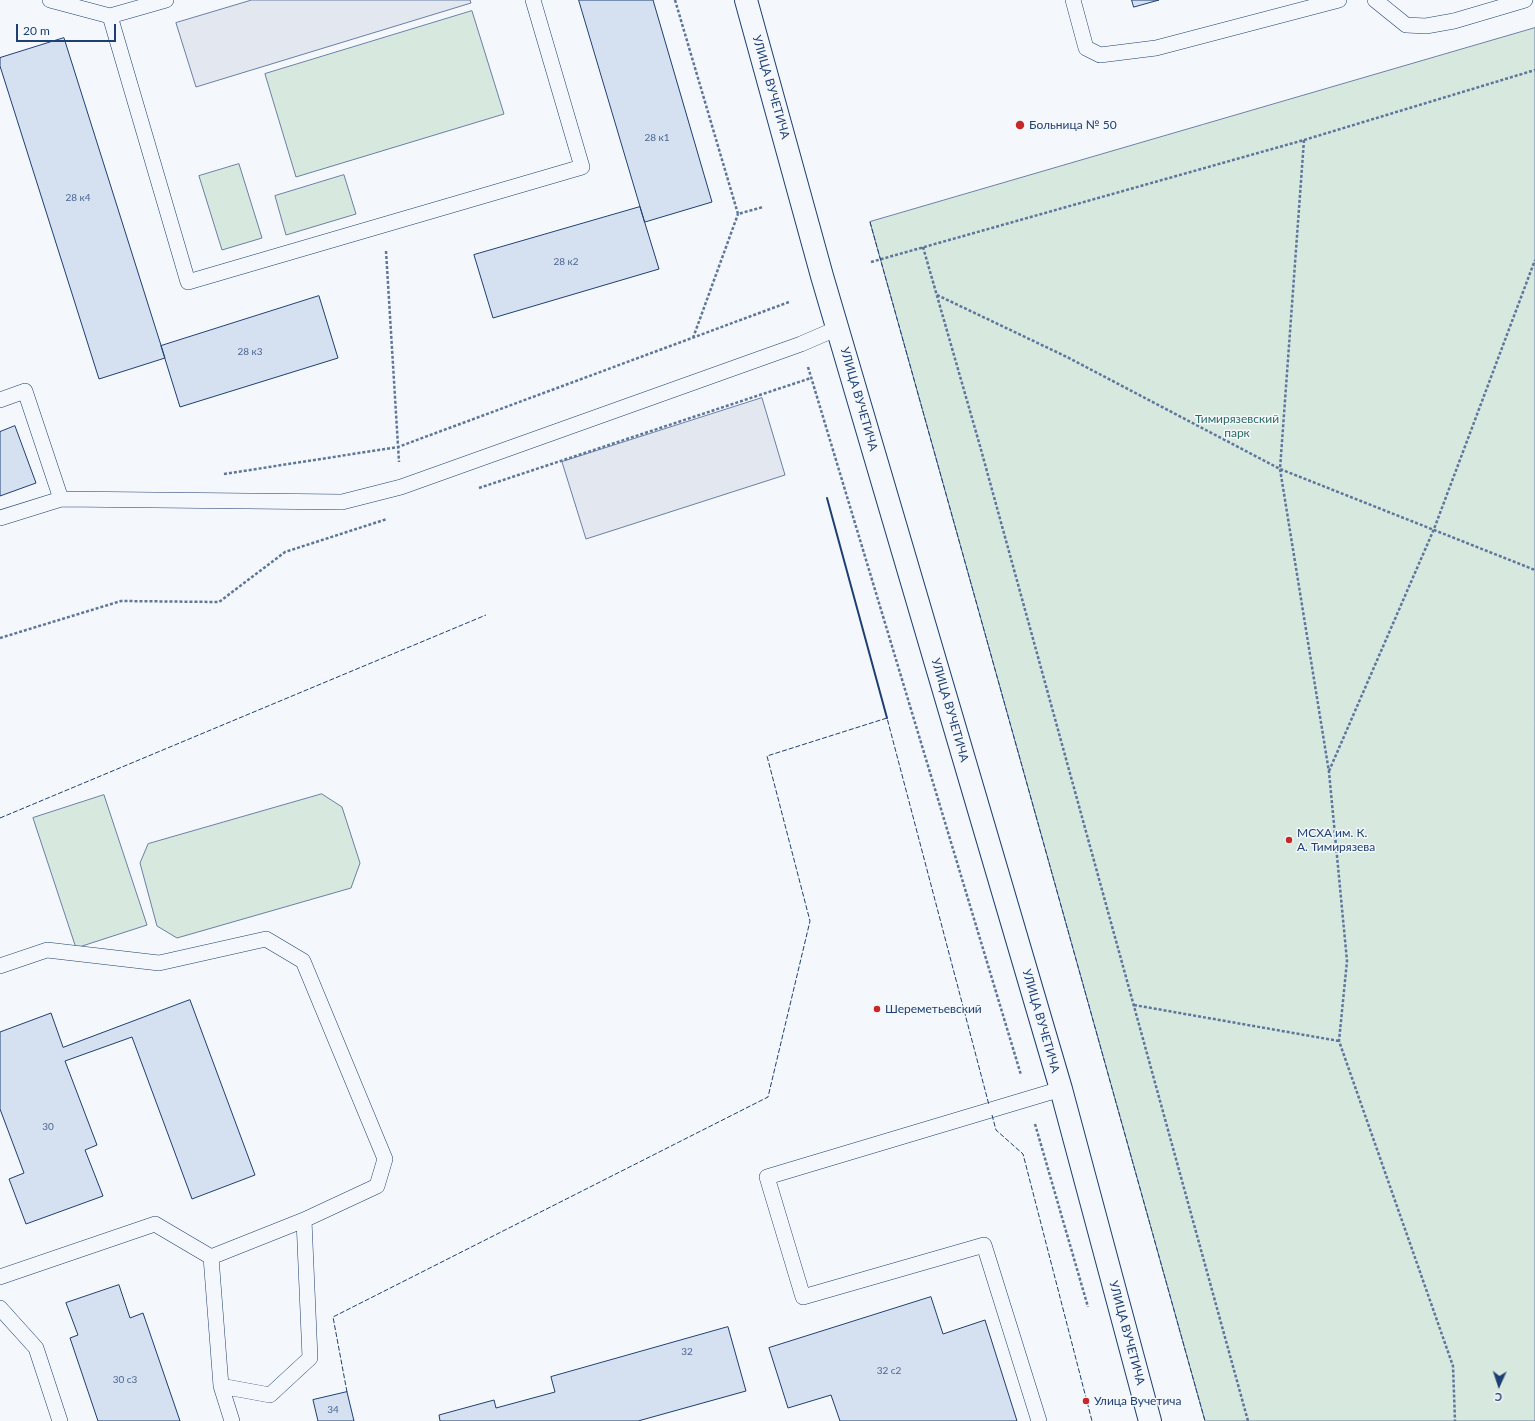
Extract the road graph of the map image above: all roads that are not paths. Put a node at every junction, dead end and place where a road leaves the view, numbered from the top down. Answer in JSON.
{"nodes":[{"id":1,"x":50,"y":0,"type":"edge"},
{"id":2,"x":166,"y":0,"type":"edge"},
{"id":3,"x":533,"y":0,"type":"edge"},
{"id":4,"x":746,"y":0,"type":"edge"},
{"id":5,"x":1073,"y":0,"type":"edge"},
{"id":6,"x":1339,"y":0,"type":"edge"},
{"id":7,"x":1375,"y":0,"type":"edge"},
{"id":8,"x":1525,"y":0,"type":"edge"},
{"id":9,"x":110,"y":16,"type":"junction"},
{"id":10,"x":838,"y":328,"type":"junction"},
{"id":11,"x":0,"y":400,"type":"edge"},
{"id":12,"x":61,"y":499,"type":"junction"},
{"id":13,"x":0,"y":518,"type":"edge"},
{"id":14,"x":0,"y":966,"type":"edge"},
{"id":15,"x":1061,"y":1089,"type":"junction"},
{"id":16,"x":304,"y":1220,"type":"junction"},
{"id":17,"x":211,"y":1258,"type":"junction"},
{"id":18,"x":0,"y":1277,"type":"edge"},
{"id":19,"x":0,"y":1308,"type":"edge"},
{"id":20,"x":221,"y":1386,"type":"junction"},
{"id":21,"x":60,"y":1421,"type":"edge"},
{"id":22,"x":232,"y":1421,"type":"edge"},
{"id":23,"x":1039,"y":1421,"type":"edge"},
{"id":24,"x":1150,"y":1421,"type":"edge"}],
"edges":[{"from":1,"to":9,"type":"lane"},
{"from":2,"to":9,"type":"lane"},
{"from":3,"to":9,"type":"lane"},
{"from":4,"to":10,"type":"street","name":"УЛИЦА ВУЧЕТИЧА"},
{"from":5,"to":6,"type":"lane"},
{"from":7,"to":8,"type":"lane"},
{"from":10,"to":12,"type":"lane"},
{"from":10,"to":15,"type":"street","name":"УЛИЦА ВУЧЕТИЧА"},
{"from":11,"to":12,"type":"lane"},
{"from":12,"to":13,"type":"lane"},
{"from":14,"to":16,"type":"lane"},
{"from":15,"to":23,"type":"lane"},
{"from":15,"to":24,"type":"street","name":"УЛИЦА ВУЧЕТИЧА"},
{"from":16,"to":17,"type":"lane"},
{"from":16,"to":20,"type":"lane"},
{"from":17,"to":18,"type":"lane"},
{"from":17,"to":20,"type":"lane"},
{"from":19,"to":21,"type":"lane"},
{"from":20,"to":22,"type":"lane"}]}
